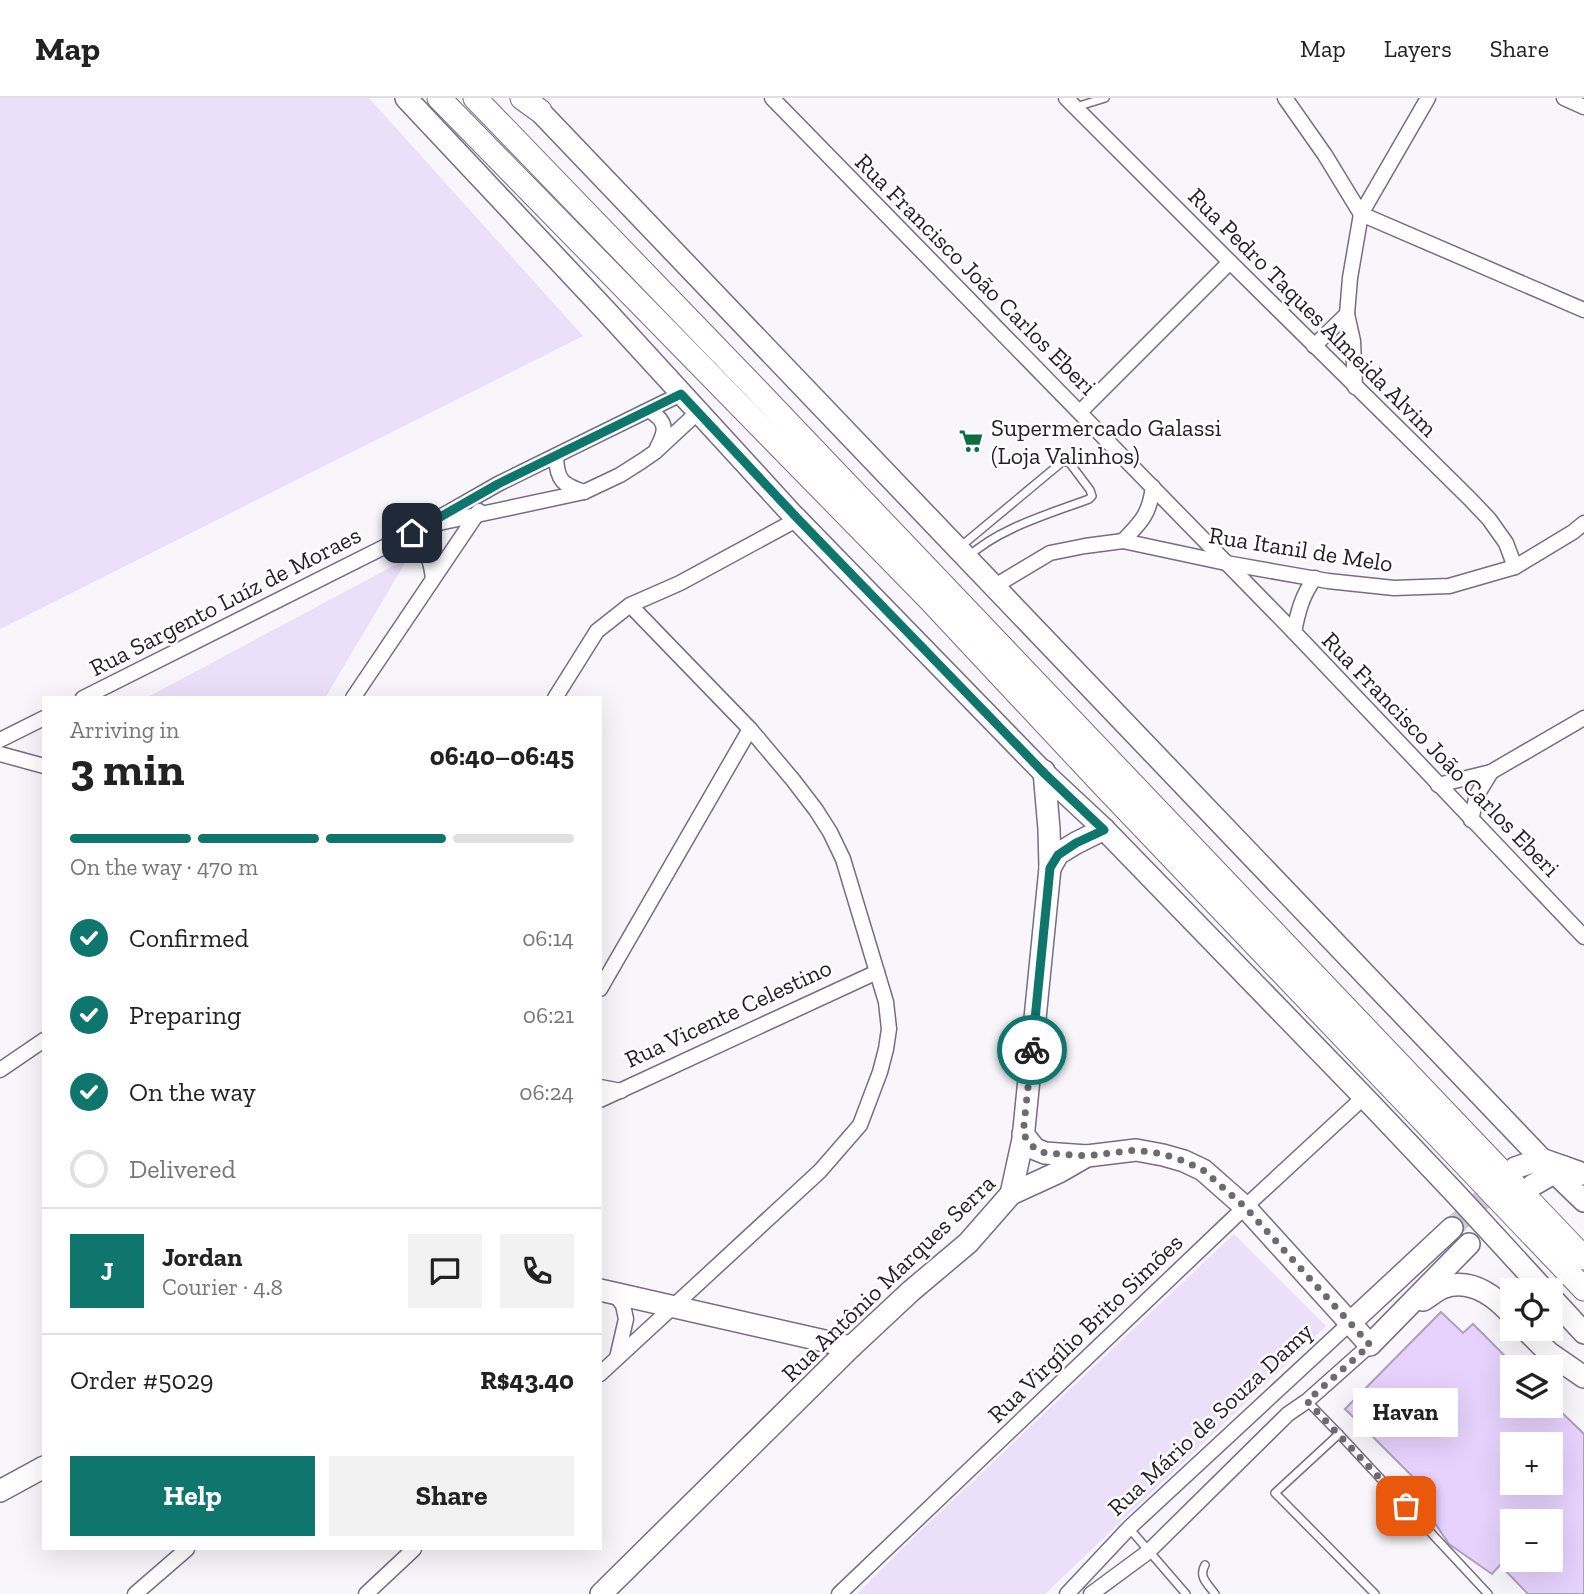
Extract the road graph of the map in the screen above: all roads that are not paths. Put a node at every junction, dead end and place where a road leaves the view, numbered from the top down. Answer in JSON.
{"nodes":[{"id":1,"x":407,"y":98,"type":"edge"},
{"id":2,"x":439,"y":98,"type":"edge"},
{"id":3,"x":475,"y":98,"type":"edge"},
{"id":4,"x":772,"y":98,"type":"edge"},
{"id":5,"x":1105,"y":98,"type":"edge"},
{"id":6,"x":1285,"y":98,"type":"edge"},
{"id":7,"x":1428,"y":98,"type":"edge"},
{"id":8,"x":1564,"y":98,"type":"edge"},
{"id":9,"x":530,"y":102,"type":"edge"},
{"id":10,"x":1071,"y":102,"type":"edge"},
{"id":11,"x":1584,"y":107,"type":"edge"},
{"id":12,"x":1360,"y":214,"type":"junction"},
{"id":13,"x":1230,"y":262,"type":"junction"},
{"id":14,"x":1584,"y":310,"type":"edge"},
{"id":15,"x":1347,"y":314,"type":"junction"},
{"id":16,"x":1314,"y":346,"type":"junction"},
{"id":17,"x":1355,"y":387,"type":"junction"},
{"id":18,"x":681,"y":394,"type":"junction"},
{"id":19,"x":650,"y":411,"type":"junction"},
{"id":20,"x":698,"y":412,"type":"junction"},
{"id":21,"x":1080,"y":412,"type":"junction"},
{"id":22,"x":655,"y":452,"type":"junction"},
{"id":23,"x":556,"y":457,"type":"junction"},
{"id":24,"x":498,"y":484,"type":"junction"},
{"id":25,"x":1153,"y":487,"type":"junction"},
{"id":26,"x":584,"y":492,"type":"junction"},
{"id":27,"x":476,"y":516,"type":"junction"},
{"id":28,"x":798,"y":519,"type":"junction"},
{"id":29,"x":1584,"y":523,"type":"edge"},
{"id":30,"x":426,"y":526,"type":"junction"},
{"id":31,"x":412,"y":533,"type":"junction"},
{"id":32,"x":1124,"y":541,"type":"junction"},
{"id":33,"x":963,"y":553,"type":"junction"},
{"id":34,"x":1226,"y":563,"type":"junction"},
{"id":35,"x":1515,"y":567,"type":"junction"},
{"id":36,"x":1315,"y":578,"type":"junction"},
{"id":37,"x":433,"y":579,"type":"junction"},
{"id":38,"x":995,"y":586,"type":"junction"},
{"id":39,"x":630,"y":606,"type":"junction"},
{"id":40,"x":1294,"y":632,"type":"junction"},
{"id":41,"x":87,"y":696,"type":"edge"},
{"id":42,"x":354,"y":696,"type":"edge"},
{"id":43,"x":556,"y":696,"type":"edge"},
{"id":44,"x":1584,"y":718,"type":"edge"},
{"id":45,"x":42,"y":719,"type":"edge"},
{"id":46,"x":750,"y":729,"type":"junction"},
{"id":47,"x":0,"y":740,"type":"edge"},
{"id":48,"x":0,"y":754,"type":"edge"},
{"id":49,"x":42,"y":765,"type":"edge"},
{"id":50,"x":1044,"y":771,"type":"junction"},
{"id":51,"x":1491,"y":772,"type":"junction"},
{"id":52,"x":1438,"y":785,"type":"junction"},
{"id":53,"x":1471,"y":820,"type":"junction"},
{"id":54,"x":1104,"y":830,"type":"junction"},
{"id":55,"x":1050,"y":868,"type":"junction"},
{"id":56,"x":1584,"y":937,"type":"edge"},
{"id":57,"x":877,"y":972,"type":"junction"},
{"id":58,"x":602,"y":986,"type":"edge"},
{"id":59,"x":42,"y":1041,"type":"edge"},
{"id":60,"x":0,"y":1070,"type":"edge"},
{"id":61,"x":602,"y":1087,"type":"edge"},
{"id":62,"x":621,"y":1091,"type":"junction"},
{"id":63,"x":1364,"y":1097,"type":"junction"},
{"id":64,"x":602,"y":1099,"type":"edge"},
{"id":65,"x":1023,"y":1134,"type":"junction"},
{"id":66,"x":1087,"y":1156,"type":"junction"},
{"id":67,"x":1516,"y":1168,"type":"tunnel mouth"},
{"id":68,"x":1562,"y":1168,"type":"edge"},
{"id":69,"x":1532,"y":1185,"type":"dead end"},
{"id":70,"x":1011,"y":1194,"type":"junction"},
{"id":71,"x":1584,"y":1201,"type":"edge"},
{"id":72,"x":1245,"y":1207,"type":"junction"},
{"id":73,"x":1452,"y":1228,"type":"tunnel mouth"},
{"id":74,"x":1469,"y":1244,"type":"tunnel mouth"},
{"id":75,"x":1584,"y":1258,"type":"edge"},
{"id":76,"x":1533,"y":1278,"type":"edge"},
{"id":77,"x":1584,"y":1290,"type":"edge"},
{"id":78,"x":607,"y":1291,"type":"edge"},
{"id":79,"x":1500,"y":1304,"type":"edge"},
{"id":80,"x":673,"y":1306,"type":"junction"},
{"id":81,"x":1563,"y":1310,"type":"edge"},
{"id":82,"x":1350,"y":1324,"type":"junction"},
{"id":83,"x":1387,"y":1327,"type":"junction"},
{"id":84,"x":1584,"y":1333,"type":"edge"},
{"id":85,"x":1537,"y":1341,"type":"edge"},
{"id":86,"x":1370,"y":1345,"type":"junction"},
{"id":87,"x":851,"y":1347,"type":"junction"},
{"id":88,"x":617,"y":1358,"type":"junction"},
{"id":89,"x":602,"y":1372,"type":"edge"},
{"id":90,"x":1584,"y":1377,"type":"edge"},
{"id":91,"x":1307,"y":1401,"type":"junction"},
{"id":92,"x":1264,"y":1405,"type":"junction"},
{"id":93,"x":1339,"y":1434,"type":"junction"},
{"id":94,"x":42,"y":1468,"type":"edge"},
{"id":95,"x":0,"y":1491,"type":"edge"},
{"id":96,"x":1129,"y":1528,"type":"junction"},
{"id":97,"x":186,"y":1550,"type":"edge"},
{"id":98,"x":413,"y":1550,"type":"edge"},
{"id":99,"x":1148,"y":1552,"type":"junction"},
{"id":100,"x":1205,"y":1564,"type":"dead end"},
{"id":101,"x":135,"y":1594,"type":"edge"},
{"id":102,"x":366,"y":1594,"type":"edge"},
{"id":103,"x":601,"y":1594,"type":"edge"},
{"id":104,"x":839,"y":1594,"type":"edge"},
{"id":105,"x":1067,"y":1594,"type":"edge"},
{"id":106,"x":1091,"y":1594,"type":"edge"},
{"id":107,"x":1186,"y":1594,"type":"edge"},
{"id":108,"x":1215,"y":1594,"type":"edge"},
{"id":109,"x":1375,"y":1594,"type":"edge"},
{"id":110,"x":1488,"y":1594,"type":"edge"}],
"edges":[{"from":1,"to":18,"type":"main road"},
{"from":2,"to":77,"type":"main road"},
{"from":3,"to":75,"type":"main road"},
{"from":4,"to":21,"type":"street","name":"Rua Francisco João Carlos Eberi"},
{"from":5,"to":10,"type":"lane"},
{"from":6,"to":12,"type":"street"},
{"from":7,"to":12,"type":"street"},
{"from":8,"to":11,"type":"street"},
{"from":9,"to":33,"type":"main road"},
{"from":10,"to":13,"type":"street","name":"Rua Pedro Taques Almeida Alvim"},
{"from":12,"to":14,"type":"street"},
{"from":12,"to":15,"type":"street"},
{"from":13,"to":16,"type":"street","name":"Rua Pedro Taques Almeida Alvim"},
{"from":13,"to":21,"type":"street"},
{"from":15,"to":16,"type":"street"},
{"from":15,"to":17,"type":"street"},
{"from":16,"to":17,"type":"street","name":"Rua Pedro Taques Almeida Alvim"},
{"from":17,"to":35,"type":"street","name":"Rua Pedro Taques Almeida Alvim"},
{"from":18,"to":19,"type":"street","name":"Rua Sargento Luíz de Moraes"},
{"from":18,"to":20,"type":"main road"},
{"from":19,"to":22,"type":"street"},
{"from":19,"to":23,"type":"street","name":"Rua Sargento Luíz de Moraes"},
{"from":20,"to":22,"type":"street","name":"Rua Sargento Luíz de Moraes"},
{"from":20,"to":28,"type":"main road"},
{"from":21,"to":25,"type":"street","name":"Rua Francisco João Carlos Eberi"},
{"from":22,"to":26,"type":"street","name":"Rua Sargento Luíz de Moraes"},
{"from":23,"to":24,"type":"street","name":"Rua Sargento Luíz de Moraes"},
{"from":23,"to":26,"type":"street"},
{"from":24,"to":27,"type":"street"},
{"from":24,"to":30,"type":"street","name":"Rua Sargento Luíz de Moraes"},
{"from":25,"to":32,"type":"street"},
{"from":25,"to":34,"type":"street","name":"Rua Francisco João Carlos Eberi"},
{"from":26,"to":27,"type":"street","name":"Rua Sargento Luíz de Moraes"},
{"from":27,"to":30,"type":"street","name":"Rua Sargento Luíz de Moraes"},
{"from":27,"to":37,"type":"street"},
{"from":28,"to":39,"type":"street"},
{"from":28,"to":50,"type":"main road"},
{"from":29,"to":35,"type":"street","name":"Rua Itanil de Melo"},
{"from":30,"to":31,"type":"street","name":"Rua Sargento Luíz de Moraes"},
{"from":31,"to":37,"type":"street"},
{"from":31,"to":41,"type":"street","name":"Rua Sargento Luíz de Moraes"},
{"from":32,"to":34,"type":"street","name":"Rua Itanil de Melo"},
{"from":32,"to":38,"type":"street","name":"Rua Itanil de Melo"},
{"from":33,"to":33,"type":"lane"},
{"from":33,"to":38,"type":"main road"},
{"from":34,"to":36,"type":"street","name":"Rua Itanil de Melo"},
{"from":34,"to":40,"type":"street","name":"Rua Francisco João Carlos Eberi"},
{"from":35,"to":36,"type":"street","name":"Rua Itanil de Melo"},
{"from":36,"to":40,"type":"street","name":"Rua Francisco João Carlos Eberi"},
{"from":37,"to":42,"type":"street"},
{"from":38,"to":68,"type":"main road"},
{"from":39,"to":43,"type":"street"},
{"from":39,"to":46,"type":"street"},
{"from":40,"to":52,"type":"street","name":"Rua Francisco João Carlos Eberi"},
{"from":44,"to":51,"type":"street"},
{"from":45,"to":47,"type":"street"},
{"from":46,"to":57,"type":"street"},
{"from":46,"to":58,"type":"street"},
{"from":48,"to":49,"type":"street"},
{"from":50,"to":54,"type":"main road"},
{"from":50,"to":55,"type":"main road"},
{"from":51,"to":52,"type":"street"},
{"from":51,"to":53,"type":"street"},
{"from":52,"to":53,"type":"street","name":"Rua Francisco João Carlos Eberi"},
{"from":53,"to":56,"type":"street","name":"Rua Francisco João Carlos Eberi"},
{"from":54,"to":55,"type":"main road"},
{"from":54,"to":63,"type":"main road"},
{"from":55,"to":65,"type":"main road"},
{"from":57,"to":62,"type":"street","name":"Rua Vicente Celestino"},
{"from":57,"to":80,"type":"street"},
{"from":59,"to":60,"type":"street"},
{"from":61,"to":62,"type":"street"},
{"from":62,"to":64,"type":"street","name":"Rua Vicente Celestino"},
{"from":63,"to":72,"type":"street","name":"Rua Virgílio Brito Simões"},
{"from":63,"to":76,"type":"main road"},
{"from":65,"to":66,"type":"main road"},
{"from":65,"to":70,"type":"main road"},
{"from":66,"to":70,"type":"main road","name":"Rua Antônio Marques Serra"},
{"from":66,"to":72,"type":"main road","name":"Rua Antônio Marques Serra"},
{"from":67,"to":68,"type":"main road"},
{"from":68,"to":69,"type":"main road"},
{"from":68,"to":71,"type":"main road"},
{"from":70,"to":87,"type":"main road","name":"Rua Antônio Marques Serra"},
{"from":72,"to":82,"type":"main road","name":"Rua Antônio Marques Serra"},
{"from":72,"to":104,"type":"street","name":"Rua Virgílio Brito Simões"},
{"from":73,"to":82,"type":"main road","name":"Rua Mário de Souza Damy"},
{"from":74,"to":83,"type":"main road","name":"Rua Mário de Souza Damy"},
{"from":78,"to":80,"type":"main road"},
{"from":78,"to":88,"type":"street"},
{"from":79,"to":83,"type":"main road"},
{"from":80,"to":87,"type":"main road"},
{"from":80,"to":88,"type":"street"},
{"from":81,"to":84,"type":"main road"},
{"from":82,"to":86,"type":"main road","name":"Rua Antônio Marques Serra"},
{"from":82,"to":92,"type":"street","name":"Rua Mário de Souza Damy"},
{"from":83,"to":86,"type":"main road","name":"Rua Mário de Souza Damy"},
{"from":85,"to":90,"type":"main road"},
{"from":86,"to":91,"type":"street","name":"Rua Mário de Souza Damy"},
{"from":87,"to":103,"type":"main road","name":"Rua Antônio Marques Serra"},
{"from":88,"to":89,"type":"street"},
{"from":91,"to":92,"type":"street"},
{"from":91,"to":93,"type":"lane"},
{"from":91,"to":99,"type":"street","name":"Rua Mário de Souza Damy"},
{"from":92,"to":96,"type":"street","name":"Rua Mário de Souza Damy"},
{"from":93,"to":109,"type":"lane"},
{"from":93,"to":110,"type":"lane"},
{"from":94,"to":95,"type":"main road"},
{"from":96,"to":99,"type":"lane"},
{"from":96,"to":105,"type":"street","name":"Rua Mário de Souza Damy"},
{"from":97,"to":101,"type":"street"},
{"from":98,"to":102,"type":"street"},
{"from":99,"to":106,"type":"street","name":"Rua Mário de Souza Damy"},
{"from":99,"to":107,"type":"lane"},
{"from":100,"to":108,"type":"lane"}]}
